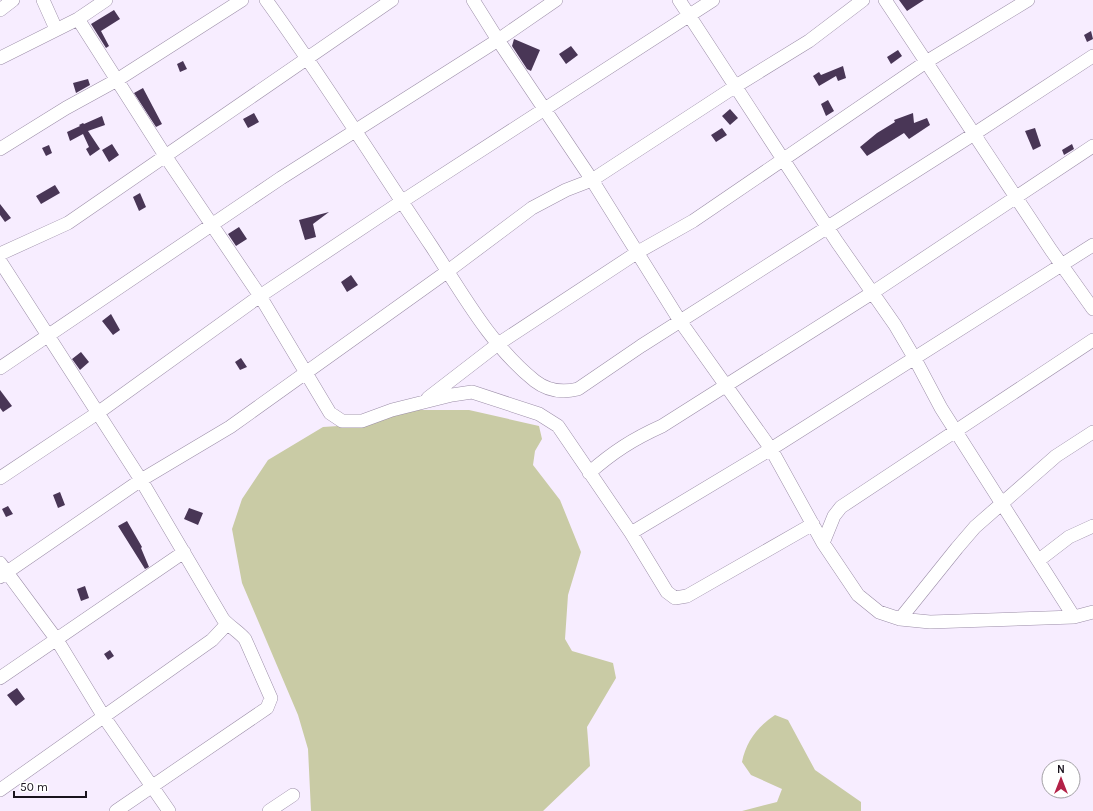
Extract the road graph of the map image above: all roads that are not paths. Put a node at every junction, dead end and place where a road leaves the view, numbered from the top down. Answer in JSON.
{"nodes":[{"id":1,"x":12,"y":0,"type":"edge"},
{"id":2,"x":42,"y":0,"type":"edge"},
{"id":3,"x":106,"y":0,"type":"edge"},
{"id":4,"x":242,"y":0,"type":"edge"},
{"id":5,"x":266,"y":0,"type":"edge"},
{"id":6,"x":392,"y":0,"type":"edge"},
{"id":7,"x":473,"y":0,"type":"edge"},
{"id":8,"x":556,"y":0,"type":"edge"},
{"id":9,"x":679,"y":0,"type":"edge"},
{"id":10,"x":713,"y":0,"type":"edge"},
{"id":11,"x":863,"y":0,"type":"edge"},
{"id":12,"x":885,"y":0,"type":"edge"},
{"id":13,"x":1028,"y":0,"type":"edge"},
{"id":14,"x":0,"y":10,"type":"edge"},
{"id":15,"x":688,"y":17,"type":"junction"},
{"id":16,"x":78,"y":19,"type":"junction"},
{"id":17,"x":56,"y":29,"type":"junction"},
{"id":18,"x":498,"y":40,"type":"junction"},
{"id":19,"x":1093,"y":56,"type":"edge"},
{"id":20,"x":0,"y":58,"type":"edge"},
{"id":21,"x":309,"y":59,"type":"junction"},
{"id":22,"x":926,"y":62,"type":"junction"},
{"id":23,"x":117,"y":80,"type":"junction"},
{"id":24,"x":736,"y":86,"type":"junction"},
{"id":25,"x":543,"y":109,"type":"junction"},
{"id":26,"x":354,"y":131,"type":"junction"},
{"id":27,"x":974,"y":134,"type":"junction"},
{"id":28,"x":1093,"y":146,"type":"edge"},
{"id":29,"x":0,"y":149,"type":"edge"},
{"id":30,"x":166,"y":157,"type":"junction"},
{"id":31,"x":784,"y":159,"type":"junction"},
{"id":32,"x":592,"y":180,"type":"junction"},
{"id":33,"x":1015,"y":196,"type":"junction"},
{"id":34,"x":401,"y":202,"type":"junction"},
{"id":35,"x":213,"y":225,"type":"junction"},
{"id":36,"x":828,"y":226,"type":"junction"},
{"id":37,"x":1093,"y":245,"type":"edge"},
{"id":38,"x":638,"y":252,"type":"junction"},
{"id":39,"x":0,"y":254,"type":"edge"},
{"id":40,"x":0,"y":262,"type":"edge"},
{"id":41,"x":1061,"y":264,"type":"junction"},
{"id":42,"x":448,"y":271,"type":"junction"},
{"id":43,"x":872,"y":293,"type":"junction"},
{"id":44,"x":260,"y":296,"type":"junction"},
{"id":45,"x":1093,"y":309,"type":"edge"},
{"id":46,"x":680,"y":320,"type":"junction"},
{"id":47,"x":48,"y":336,"type":"junction"},
{"id":48,"x":1093,"y":340,"type":"edge"},
{"id":49,"x":498,"y":344,"type":"junction"},
{"id":50,"x":915,"y":358,"type":"junction"},
{"id":51,"x":0,"y":368,"type":"edge"},
{"id":52,"x":306,"y":371,"type":"junction"},
{"id":53,"x":727,"y":384,"type":"junction"},
{"id":54,"x":423,"y":403,"type":"junction"},
{"id":55,"x":99,"y":412,"type":"junction"},
{"id":56,"x":955,"y":431,"type":"junction"},
{"id":57,"x":1093,"y":432,"type":"edge"},
{"id":58,"x":771,"y":449,"type":"junction"},
{"id":59,"x":589,"y":473,"type":"junction"},
{"id":60,"x":0,"y":478,"type":"edge"},
{"id":61,"x":141,"y":480,"type":"junction"},
{"id":62,"x":1000,"y":504,"type":"junction"},
{"id":63,"x":813,"y":524,"type":"junction"},
{"id":64,"x":1093,"y":526,"type":"edge"},
{"id":65,"x":631,"y":533,"type":"junction"},
{"id":66,"x":823,"y":543,"type":"junction"},
{"id":67,"x":184,"y":552,"type":"junction"},
{"id":68,"x":1039,"y":560,"type":"junction"},
{"id":69,"x":2,"y":571,"type":"edge"},
{"id":70,"x":1092,"y":613,"type":"edge"},
{"id":71,"x":1074,"y":616,"type":"junction"},
{"id":72,"x":900,"y":619,"type":"junction"},
{"id":73,"x":227,"y":624,"type":"junction"},
{"id":74,"x":57,"y":640,"type":"junction"},
{"id":75,"x":0,"y":678,"type":"edge"},
{"id":76,"x":104,"y":717,"type":"junction"},
{"id":77,"x":152,"y":786,"type":"junction"},
{"id":78,"x":0,"y":790,"type":"edge"},
{"id":79,"x":293,"y":795,"type":"dead end"},
{"id":80,"x":116,"y":811,"type":"edge"},
{"id":81,"x":169,"y":811,"type":"edge"},
{"id":82,"x":269,"y":811,"type":"edge"}],
"edges":[{"from":1,"to":14,"type":"street"},
{"from":2,"to":17,"type":"street"},
{"from":3,"to":16,"type":"street"},
{"from":4,"to":23,"type":"street"},
{"from":5,"to":21,"type":"street"},
{"from":6,"to":21,"type":"street"},
{"from":7,"to":18,"type":"street"},
{"from":8,"to":18,"type":"street"},
{"from":9,"to":15,"type":"street"},
{"from":10,"to":15,"type":"street"},
{"from":11,"to":24,"type":"street"},
{"from":12,"to":22,"type":"street"},
{"from":13,"to":22,"type":"street"},
{"from":15,"to":24,"type":"street"},
{"from":15,"to":25,"type":"street"},
{"from":16,"to":17,"type":"street"},
{"from":16,"to":23,"type":"street"},
{"from":17,"to":20,"type":"street"},
{"from":18,"to":25,"type":"street"},
{"from":18,"to":26,"type":"street"},
{"from":19,"to":27,"type":"street"},
{"from":21,"to":26,"type":"street"},
{"from":21,"to":30,"type":"street"},
{"from":22,"to":27,"type":"street"},
{"from":22,"to":31,"type":"street"},
{"from":23,"to":29,"type":"street"},
{"from":23,"to":30,"type":"street"},
{"from":24,"to":31,"type":"street"},
{"from":24,"to":32,"type":"street"},
{"from":25,"to":32,"type":"street"},
{"from":25,"to":34,"type":"street"},
{"from":26,"to":34,"type":"street"},
{"from":26,"to":35,"type":"street"},
{"from":27,"to":33,"type":"street"},
{"from":27,"to":36,"type":"street"},
{"from":28,"to":33,"type":"street"},
{"from":30,"to":35,"type":"street"},
{"from":30,"to":39,"type":"street"},
{"from":31,"to":36,"type":"street"},
{"from":31,"to":38,"type":"street"},
{"from":32,"to":38,"type":"street"},
{"from":32,"to":42,"type":"street"},
{"from":33,"to":41,"type":"street"},
{"from":33,"to":43,"type":"street"},
{"from":34,"to":42,"type":"street"},
{"from":34,"to":44,"type":"street"},
{"from":35,"to":44,"type":"street"},
{"from":35,"to":47,"type":"street"},
{"from":36,"to":43,"type":"street"},
{"from":36,"to":46,"type":"street"},
{"from":37,"to":41,"type":"street"},
{"from":38,"to":46,"type":"street"},
{"from":38,"to":49,"type":"street"},
{"from":40,"to":47,"type":"street"},
{"from":41,"to":45,"type":"street"},
{"from":41,"to":50,"type":"street"},
{"from":42,"to":49,"type":"street"},
{"from":42,"to":52,"type":"street"},
{"from":43,"to":50,"type":"street"},
{"from":43,"to":53,"type":"street"},
{"from":44,"to":52,"type":"street"},
{"from":44,"to":55,"type":"street"},
{"from":46,"to":49,"type":"street"},
{"from":46,"to":53,"type":"street"},
{"from":47,"to":51,"type":"street"},
{"from":47,"to":55,"type":"street"},
{"from":48,"to":56,"type":"street"},
{"from":49,"to":54,"type":"street"},
{"from":50,"to":56,"type":"street"},
{"from":50,"to":58,"type":"street"},
{"from":52,"to":54,"type":"street"},
{"from":52,"to":61,"type":"street"},
{"from":53,"to":58,"type":"street"},
{"from":53,"to":59,"type":"street"},
{"from":54,"to":59,"type":"street"},
{"from":55,"to":60,"type":"street"},
{"from":55,"to":61,"type":"street"},
{"from":56,"to":62,"type":"street"},
{"from":56,"to":66,"type":"street"},
{"from":57,"to":62,"type":"street"},
{"from":58,"to":63,"type":"street"},
{"from":58,"to":65,"type":"street"},
{"from":59,"to":65,"type":"street"},
{"from":61,"to":67,"type":"street"},
{"from":61,"to":69,"type":"street"},
{"from":62,"to":68,"type":"street"},
{"from":62,"to":72,"type":"street"},
{"from":63,"to":65,"type":"street"},
{"from":63,"to":66,"type":"street"},
{"from":64,"to":68,"type":"street"},
{"from":66,"to":72,"type":"street"},
{"from":67,"to":73,"type":"street"},
{"from":67,"to":74,"type":"street"},
{"from":68,"to":71,"type":"street"},
{"from":69,"to":74,"type":"street"},
{"from":70,"to":71,"type":"street"},
{"from":71,"to":72,"type":"street"},
{"from":73,"to":76,"type":"street"},
{"from":73,"to":77,"type":"street"},
{"from":74,"to":75,"type":"street"},
{"from":74,"to":76,"type":"street"},
{"from":76,"to":77,"type":"street"},
{"from":76,"to":78,"type":"street"},
{"from":77,"to":80,"type":"street"},
{"from":77,"to":81,"type":"street"},
{"from":79,"to":82,"type":"street"}]}
